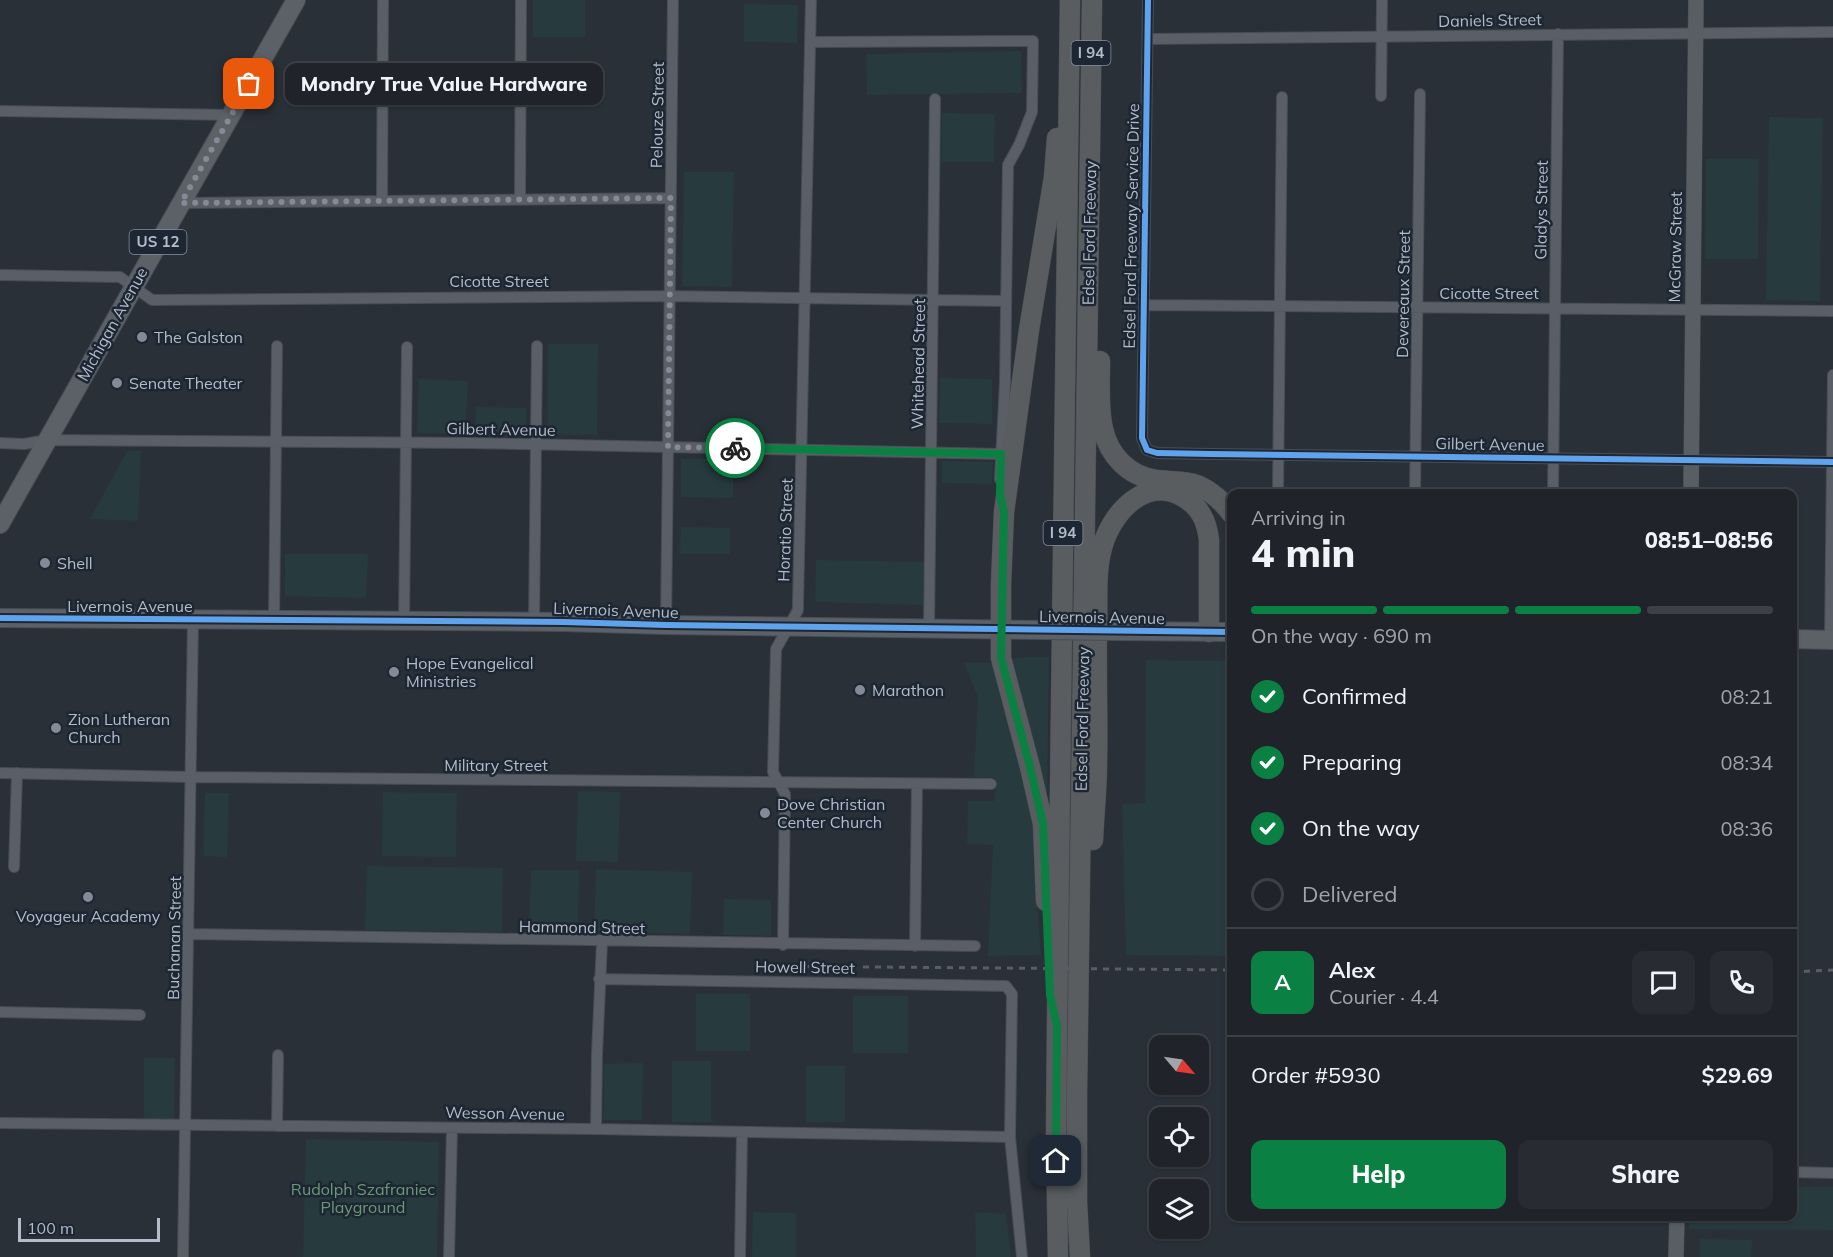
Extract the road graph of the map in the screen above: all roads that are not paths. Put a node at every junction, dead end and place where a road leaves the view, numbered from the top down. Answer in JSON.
{"nodes":[{"id":1,"x":296,"y":0,"type":"edge"},
{"id":2,"x":383,"y":0,"type":"edge"},
{"id":3,"x":521,"y":0,"type":"edge"},
{"id":4,"x":673,"y":0,"type":"edge"},
{"id":5,"x":811,"y":0,"type":"edge"},
{"id":6,"x":1070,"y":0,"type":"edge"},
{"id":7,"x":1092,"y":0,"type":"edge"},
{"id":8,"x":1148,"y":0,"type":"edge"},
{"id":9,"x":1382,"y":0,"type":"edge"},
{"id":10,"x":1696,"y":0,"type":"edge"},
{"id":11,"x":1833,"y":32,"type":"edge"},
{"id":12,"x":1696,"y":33,"type":"junction"},
{"id":13,"x":1558,"y":34,"type":"junction"},
{"id":14,"x":1382,"y":36,"type":"junction"},
{"id":15,"x":1148,"y":39,"type":"junction"},
{"id":16,"x":1070,"y":40,"type":"junction"},
{"id":17,"x":811,"y":42,"type":"junction"},
{"id":18,"x":1420,"y":94,"type":"dead end"},
{"id":19,"x":1382,"y":96,"type":"dead end"},
{"id":20,"x":1282,"y":97,"type":"dead end"},
{"id":21,"x":935,"y":99,"type":"dead end"},
{"id":22,"x":0,"y":111,"type":"edge"},
{"id":23,"x":231,"y":115,"type":"junction"},
{"id":24,"x":1090,"y":146,"type":"junction"},
{"id":25,"x":671,"y":198,"type":"junction"},
{"id":26,"x":520,"y":199,"type":"junction"},
{"id":27,"x":382,"y":201,"type":"junction"},
{"id":28,"x":181,"y":203,"type":"junction"},
{"id":29,"x":0,"y":275,"type":"edge"},
{"id":30,"x":134,"y":286,"type":"junction"},
{"id":31,"x":669,"y":296,"type":"junction"},
{"id":32,"x":804,"y":297,"type":"junction"},
{"id":33,"x":934,"y":300,"type":"junction"},
{"id":34,"x":1006,"y":301,"type":"junction"},
{"id":35,"x":1144,"y":305,"type":"junction"},
{"id":36,"x":1280,"y":306,"type":"junction"},
{"id":37,"x":1417,"y":307,"type":"junction"},
{"id":38,"x":1555,"y":308,"type":"junction"},
{"id":39,"x":1693,"y":309,"type":"junction"},
{"id":40,"x":1833,"y":311,"type":"edge"},
{"id":41,"x":277,"y":346,"type":"dead end"},
{"id":42,"x":537,"y":346,"type":"dead end"},
{"id":43,"x":407,"y":347,"type":"dead end"},
{"id":44,"x":1833,"y":375,"type":"edge"},
{"id":45,"x":47,"y":440,"type":"junction"},
{"id":46,"x":276,"y":441,"type":"junction"},
{"id":47,"x":0,"y":443,"type":"edge"},
{"id":48,"x":406,"y":443,"type":"junction"},
{"id":49,"x":536,"y":446,"type":"junction"},
{"id":50,"x":668,"y":447,"type":"junction"},
{"id":51,"x":802,"y":449,"type":"junction"},
{"id":52,"x":1147,"y":450,"type":"joint"},
{"id":53,"x":932,"y":452,"type":"junction"},
{"id":54,"x":1001,"y":454,"type":"junction"},
{"id":55,"x":1278,"y":455,"type":"junction"},
{"id":56,"x":1416,"y":457,"type":"junction"},
{"id":57,"x":1553,"y":459,"type":"junction"},
{"id":58,"x":1691,"y":460,"type":"junction"},
{"id":59,"x":1832,"y":462,"type":"edge"},
{"id":60,"x":1278,"y":489,"type":"edge"},
{"id":61,"x":1415,"y":489,"type":"edge"},
{"id":62,"x":1553,"y":489,"type":"edge"},
{"id":63,"x":1690,"y":489,"type":"edge"},
{"id":64,"x":1227,"y":508,"type":"edge"},
{"id":65,"x":1004,"y":512,"type":"junction"},
{"id":66,"x":0,"y":524,"type":"edge"},
{"id":67,"x":0,"y":618,"type":"edge"},
{"id":68,"x":193,"y":620,"type":"junction"},
{"id":69,"x":274,"y":621,"type":"junction"},
{"id":70,"x":404,"y":622,"type":"junction"},
{"id":71,"x":534,"y":622,"type":"junction"},
{"id":72,"x":666,"y":626,"type":"junction"},
{"id":73,"x":789,"y":627,"type":"junction"},
{"id":74,"x":929,"y":629,"type":"junction"},
{"id":75,"x":1006,"y":630,"type":"junction"},
{"id":76,"x":1209,"y":632,"type":"junction"},
{"id":77,"x":1227,"y":632,"type":"edge"},
{"id":78,"x":1797,"y":639,"type":"edge"},
{"id":79,"x":1831,"y":640,"type":"edge"},
{"id":80,"x":0,"y":773,"type":"edge"},
{"id":81,"x":17,"y":773,"type":"junction"},
{"id":82,"x":190,"y":777,"type":"junction"},
{"id":83,"x":779,"y":782,"type":"junction"},
{"id":84,"x":917,"y":784,"type":"junction"},
{"id":85,"x":991,"y":784,"type":"dead end"},
{"id":86,"x":14,"y":867,"type":"dead end"},
{"id":87,"x":189,"y":934,"type":"junction"},
{"id":88,"x":602,"y":942,"type":"junction"},
{"id":89,"x":783,"y":945,"type":"junction"},
{"id":90,"x":915,"y":946,"type":"junction"},
{"id":91,"x":975,"y":946,"type":"dead end"},
{"id":92,"x":599,"y":979,"type":"junction"},
{"id":93,"x":1079,"y":993,"type":"junction"},
{"id":94,"x":0,"y":1012,"type":"edge"},
{"id":95,"x":140,"y":1015,"type":"dead end"},
{"id":96,"x":1057,"y":1026,"type":"junction"},
{"id":97,"x":278,"y":1055,"type":"dead end"},
{"id":98,"x":0,"y":1123,"type":"edge"},
{"id":99,"x":186,"y":1125,"type":"junction"},
{"id":100,"x":277,"y":1126,"type":"junction"},
{"id":101,"x":452,"y":1128,"type":"junction"},
{"id":102,"x":596,"y":1129,"type":"junction"},
{"id":103,"x":742,"y":1131,"type":"junction"},
{"id":104,"x":1010,"y":1137,"type":"junction"},
{"id":105,"x":1797,"y":1172,"type":"edge"},
{"id":106,"x":1833,"y":1173,"type":"edge"},
{"id":107,"x":1677,"y":1221,"type":"edge"},
{"id":108,"x":183,"y":1257,"type":"edge"},
{"id":109,"x":449,"y":1257,"type":"edge"},
{"id":110,"x":740,"y":1257,"type":"edge"},
{"id":111,"x":1022,"y":1257,"type":"edge"},
{"id":112,"x":1058,"y":1257,"type":"edge"},
{"id":113,"x":1080,"y":1257,"type":"edge"},
{"id":114,"x":1676,"y":1257,"type":"edge"}],
"edges":[{"from":1,"to":23,"type":"main road","name":"Michigan Avenue","number":"US 12"},
{"from":2,"to":27,"type":"street"},
{"from":3,"to":26,"type":"street"},
{"from":4,"to":25,"type":"street","name":"Pelouze Street"},
{"from":5,"to":17,"type":"street","name":"Horatio Street"},
{"from":6,"to":16,"type":"highway","name":"Edsel Ford Freeway","number":"I 94"},
{"from":7,"to":24,"type":"highway","name":"Edsel Ford Freeway","number":"I 94"},
{"from":8,"to":15,"type":"street","name":"Edsel Ford Freeway Service Drive"},
{"from":9,"to":14,"type":"street"},
{"from":10,"to":12,"type":"street","name":"McGraw Street"},
{"from":11,"to":12,"type":"street","name":"Daniels Street"},
{"from":12,"to":13,"type":"street","name":"Daniels Street"},
{"from":12,"to":39,"type":"street","name":"McGraw Street"},
{"from":13,"to":14,"type":"street","name":"Daniels Street"},
{"from":13,"to":38,"type":"street","name":"Gladys Street"},
{"from":14,"to":15,"type":"street","name":"Daniels Street"},
{"from":14,"to":19,"type":"street"},
{"from":15,"to":35,"type":"street","name":"Edsel Ford Freeway Service Drive"},
{"from":16,"to":65,"type":"highway"},
{"from":16,"to":96,"type":"highway","name":"Edsel Ford Freeway","number":"I 94"},
{"from":17,"to":32,"type":"street","name":"Horatio Street"},
{"from":17,"to":34,"type":"street"},
{"from":18,"to":37,"type":"street","name":"Devereaux Street"},
{"from":20,"to":36,"type":"street"},
{"from":21,"to":33,"type":"street","name":"Whitehead Street"},
{"from":22,"to":23,"type":"street"},
{"from":23,"to":28,"type":"main road","name":"Michigan Avenue","number":"US 12"},
{"from":24,"to":64,"type":"highway"},
{"from":24,"to":93,"type":"highway","name":"Edsel Ford Freeway","number":"I 94"},
{"from":25,"to":26,"type":"street"},
{"from":25,"to":31,"type":"street","name":"Pelouze Street"},
{"from":26,"to":27,"type":"street"},
{"from":27,"to":28,"type":"street"},
{"from":28,"to":30,"type":"main road","name":"Michigan Avenue","number":"US 12"},
{"from":29,"to":30,"type":"street","name":"Cicotte Street"},
{"from":30,"to":31,"type":"street","name":"Cicotte Street"},
{"from":30,"to":45,"type":"main road","name":"Michigan Avenue","number":"US 12"},
{"from":31,"to":32,"type":"street","name":"Cicotte Street"},
{"from":31,"to":50,"type":"street","name":"Pelouze Street"},
{"from":32,"to":33,"type":"street","name":"Cicotte Street"},
{"from":32,"to":51,"type":"street","name":"Horatio Street"},
{"from":33,"to":34,"type":"street","name":"Cicotte Street"},
{"from":33,"to":53,"type":"street","name":"Whitehead Street"},
{"from":34,"to":54,"type":"street"},
{"from":35,"to":36,"type":"street","name":"Cicotte Street"},
{"from":35,"to":52,"type":"street","name":"Edsel Ford Freeway Service Drive"},
{"from":36,"to":37,"type":"street","name":"Cicotte Street"},
{"from":36,"to":55,"type":"street"},
{"from":37,"to":38,"type":"street","name":"Cicotte Street"},
{"from":37,"to":56,"type":"street","name":"Devereaux Street"},
{"from":38,"to":39,"type":"street","name":"Cicotte Street"},
{"from":38,"to":57,"type":"street","name":"Gladys Street"},
{"from":39,"to":40,"type":"street","name":"Cicotte Street"},
{"from":39,"to":58,"type":"street","name":"McGraw Street"},
{"from":41,"to":46,"type":"street"},
{"from":42,"to":49,"type":"street"},
{"from":43,"to":48,"type":"street"},
{"from":44,"to":59,"type":"street"},
{"from":45,"to":46,"type":"street","name":"Gilbert Avenue"},
{"from":45,"to":47,"type":"street","name":"Gilbert Avenue"},
{"from":45,"to":66,"type":"main road","name":"Michigan Avenue","number":"US 12"},
{"from":46,"to":48,"type":"street","name":"Gilbert Avenue"},
{"from":46,"to":69,"type":"street"},
{"from":48,"to":49,"type":"street","name":"Gilbert Avenue"},
{"from":48,"to":70,"type":"street"},
{"from":49,"to":50,"type":"street","name":"Gilbert Avenue"},
{"from":49,"to":71,"type":"street"},
{"from":50,"to":51,"type":"street","name":"Gilbert Avenue"},
{"from":50,"to":72,"type":"street","name":"Pelouze Street"},
{"from":51,"to":53,"type":"street","name":"Gilbert Avenue"},
{"from":51,"to":73,"type":"street","name":"Horatio Street"},
{"from":52,"to":55,"type":"street","name":"Gilbert Avenue"},
{"from":53,"to":54,"type":"street","name":"Gilbert Avenue"},
{"from":53,"to":74,"type":"street","name":"Whitehead Street"},
{"from":54,"to":65,"type":"street"},
{"from":55,"to":56,"type":"street","name":"Gilbert Avenue"},
{"from":55,"to":60,"type":"street"},
{"from":56,"to":57,"type":"street","name":"Gilbert Avenue"},
{"from":56,"to":61,"type":"street","name":"Devereaux Street"},
{"from":57,"to":58,"type":"street","name":"Gilbert Avenue"},
{"from":57,"to":62,"type":"street","name":"Gladys Street"},
{"from":58,"to":59,"type":"street","name":"Gilbert Avenue"},
{"from":58,"to":63,"type":"street","name":"McGraw Street"},
{"from":59,"to":79,"type":"street"},
{"from":65,"to":75,"type":"highway"},
{"from":67,"to":68,"type":"main road","name":"Livernois Avenue"},
{"from":68,"to":69,"type":"main road","name":"Livernois Avenue"},
{"from":68,"to":82,"type":"street","name":"Buchanan Street"},
{"from":69,"to":70,"type":"main road","name":"Livernois Avenue"},
{"from":70,"to":71,"type":"main road","name":"Livernois Avenue"},
{"from":71,"to":72,"type":"main road","name":"Livernois Avenue"},
{"from":72,"to":73,"type":"main road","name":"Livernois Avenue"},
{"from":73,"to":74,"type":"main road","name":"Livernois Avenue"},
{"from":73,"to":83,"type":"street","name":"Horatio Street"},
{"from":74,"to":75,"type":"main road","name":"Livernois Avenue"},
{"from":75,"to":76,"type":"main road","name":"Livernois Avenue","bridge":true},
{"from":75,"to":96,"type":"highway"},
{"from":76,"to":77,"type":"main road","name":"Livernois Avenue"},
{"from":76,"to":93,"type":"highway"},
{"from":78,"to":79,"type":"main road"},
{"from":80,"to":81,"type":"street","name":"Military Street"},
{"from":81,"to":82,"type":"street","name":"Military Street"},
{"from":81,"to":86,"type":"street"},
{"from":82,"to":83,"type":"street","name":"Military Street"},
{"from":82,"to":87,"type":"street","name":"Buchanan Street"},
{"from":83,"to":84,"type":"street","name":"Military Street"},
{"from":83,"to":89,"type":"street","name":"Horatio Street"},
{"from":84,"to":85,"type":"street","name":"Military Street"},
{"from":84,"to":90,"type":"street"},
{"from":87,"to":88,"type":"street","name":"Hammond Street"},
{"from":87,"to":99,"type":"street","name":"Buchanan Street"},
{"from":88,"to":89,"type":"street","name":"Hammond Street"},
{"from":88,"to":92,"type":"street"},
{"from":89,"to":90,"type":"street","name":"Hammond Street"},
{"from":90,"to":91,"type":"street","name":"Hammond Street"},
{"from":92,"to":102,"type":"street"},
{"from":92,"to":104,"type":"street","name":"Howell Street"},
{"from":93,"to":113,"type":"highway","name":"Edsel Ford Freeway","number":"I 94"},
{"from":94,"to":95,"type":"street"},
{"from":96,"to":112,"type":"highway","name":"Edsel Ford Freeway","number":"I 94"},
{"from":97,"to":100,"type":"street"},
{"from":98,"to":99,"type":"street","name":"Wesson Avenue"},
{"from":99,"to":100,"type":"street","name":"Wesson Avenue"},
{"from":99,"to":108,"type":"street","name":"Buchanan Street"},
{"from":100,"to":101,"type":"street","name":"Wesson Avenue"},
{"from":101,"to":102,"type":"street","name":"Wesson Avenue"},
{"from":101,"to":109,"type":"street"},
{"from":102,"to":103,"type":"street","name":"Wesson Avenue"},
{"from":103,"to":104,"type":"street","name":"Wesson Avenue"},
{"from":103,"to":110,"type":"street"},
{"from":104,"to":111,"type":"street"},
{"from":105,"to":106,"type":"street"},
{"from":107,"to":114,"type":"street"}]}
